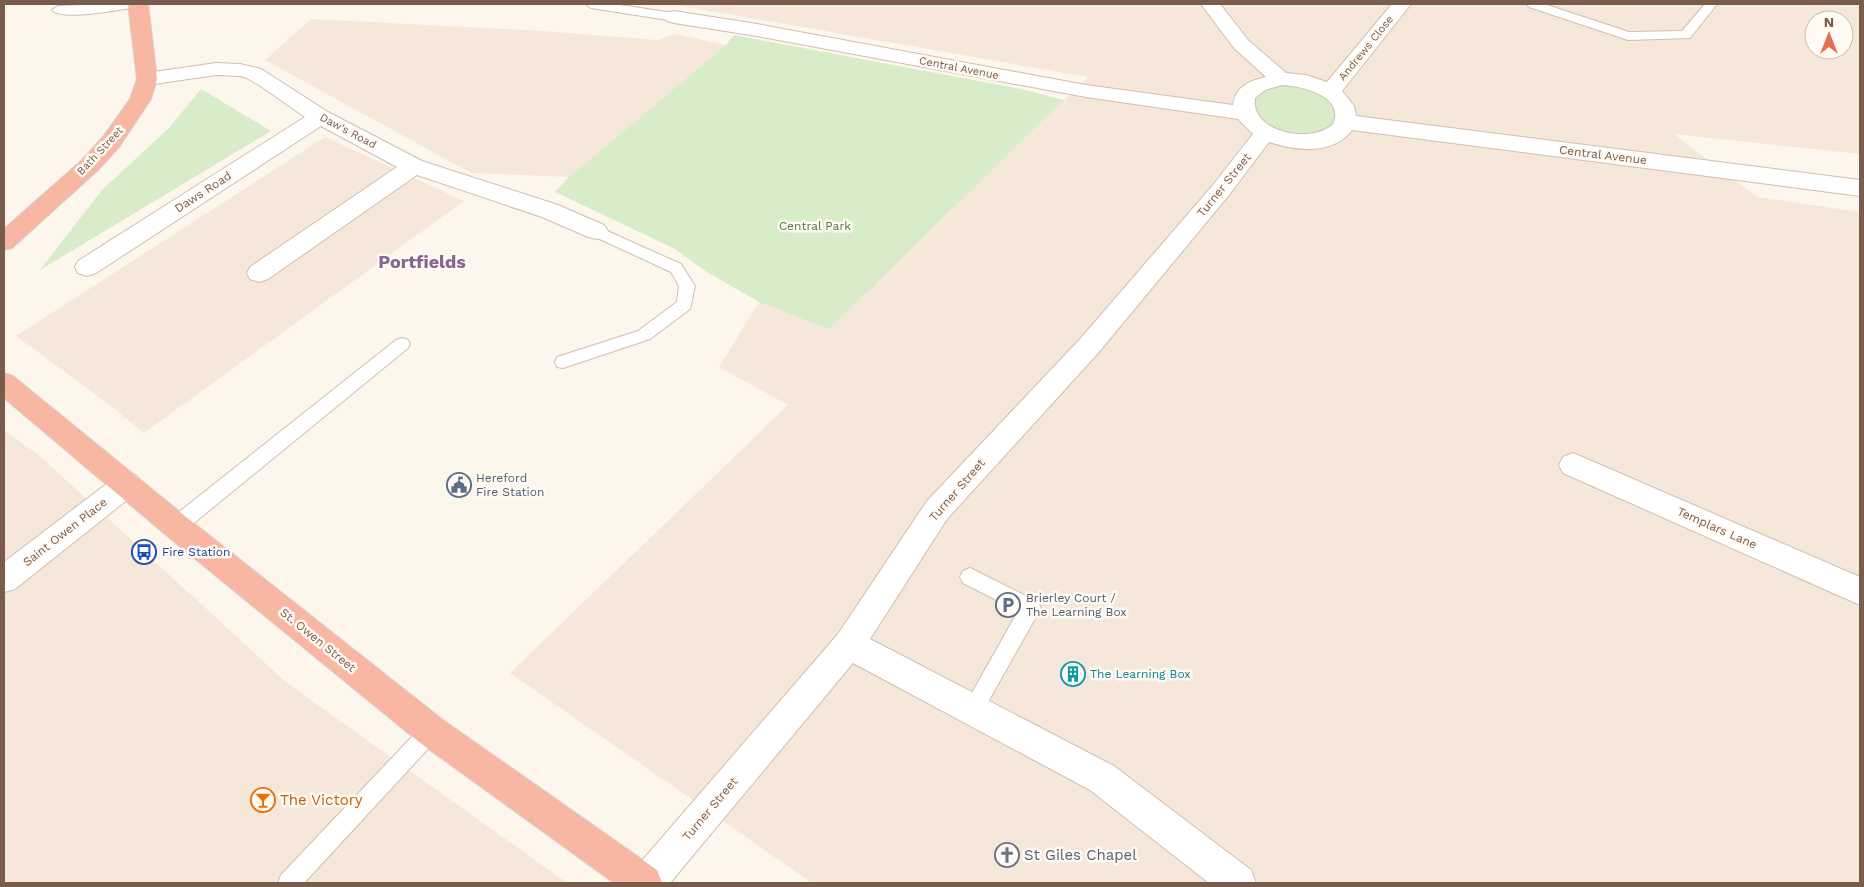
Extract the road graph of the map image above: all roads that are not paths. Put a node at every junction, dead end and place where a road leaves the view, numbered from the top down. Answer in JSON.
{"nodes":[{"id":1,"x":131,"y":4,"type":"edge"},
{"id":2,"x":138,"y":4,"type":"edge"},
{"id":3,"x":591,"y":4,"type":"edge"},
{"id":4,"x":1210,"y":4,"type":"edge"},
{"id":5,"x":1402,"y":4,"type":"edge"},
{"id":6,"x":1533,"y":4,"type":"edge"},
{"id":7,"x":1711,"y":4,"type":"edge"},
{"id":8,"x":58,"y":10,"type":"dead end"},
{"id":9,"x":674,"y":17,"type":"joint"},
{"id":10,"x":148,"y":79,"type":"junction"},
{"id":11,"x":1281,"y":79,"type":"junction"},
{"id":12,"x":1330,"y":92,"type":"junction"},
{"id":13,"x":1245,"y":113,"type":"junction"},
{"id":14,"x":320,"y":117,"type":"junction"},
{"id":15,"x":1346,"y":122,"type":"junction"},
{"id":16,"x":1265,"y":133,"type":"junction"},
{"id":17,"x":414,"y":166,"type":"junction"},
{"id":18,"x":1860,"y":188,"type":"edge"},
{"id":19,"x":596,"y":231,"type":"joint"},
{"id":20,"x":4,"y":242,"type":"edge"},
{"id":21,"x":87,"y":267,"type":"dead end"},
{"id":22,"x":260,"y":273,"type":"dead end"},
{"id":23,"x":402,"y":344,"type":"dead end"},
{"id":24,"x":563,"y":362,"type":"dead end"},
{"id":25,"x":6,"y":388,"type":"edge"},
{"id":26,"x":1573,"y":465,"type":"dead end"},
{"id":27,"x":127,"y":484,"type":"junction"},
{"id":28,"x":176,"y":526,"type":"junction"},
{"id":29,"x":970,"y":577,"type":"dead end"},
{"id":30,"x":4,"y":579,"type":"edge"},
{"id":31,"x":1860,"y":591,"type":"edge"},
{"id":32,"x":850,"y":644,"type":"junction"},
{"id":33,"x":973,"y":710,"type":"junction"},
{"id":34,"x":431,"y":731,"type":"junction"},
{"id":35,"x":289,"y":883,"type":"edge"},
{"id":36,"x":646,"y":883,"type":"edge"},
{"id":37,"x":1238,"y":883,"type":"edge"}],
"edges":[{"from":1,"to":8,"type":"lane"},
{"from":2,"to":10,"type":"highway","name":"Bath Street"},
{"from":3,"to":9,"type":"lane"},
{"from":4,"to":11,"type":"street"},
{"from":5,"to":12,"type":"street","name":"Andrews Close"},
{"from":6,"to":7,"type":"lane"},
{"from":9,"to":13,"type":"street","name":"Central Avenue"},
{"from":10,"to":14,"type":"street","name":"Daw's Road"},
{"from":10,"to":20,"type":"highway","name":"Bath Street"},
{"from":11,"to":12,"type":"street"},
{"from":11,"to":13,"type":"street"},
{"from":12,"to":15,"type":"street"},
{"from":13,"to":16,"type":"street"},
{"from":14,"to":17,"type":"street","name":"Daw's Road"},
{"from":14,"to":21,"type":"street","name":"Daws Road"},
{"from":15,"to":16,"type":"street"},
{"from":15,"to":18,"type":"street","name":"Central Avenue"},
{"from":16,"to":32,"type":"street","name":"Turner Street"},
{"from":17,"to":19,"type":"street","name":"Daw's Road"},
{"from":17,"to":22,"type":"street"},
{"from":19,"to":24,"type":"lane"},
{"from":23,"to":28,"type":"lane"},
{"from":25,"to":27,"type":"highway","name":"St. Owen Street"},
{"from":26,"to":31,"type":"street","name":"Templars Lane"},
{"from":27,"to":28,"type":"highway","name":"St. Owen Street"},
{"from":27,"to":30,"type":"street","name":"Saint Owen Place"},
{"from":28,"to":34,"type":"highway","name":"St. Owen Street"},
{"from":29,"to":33,"type":"lane"},
{"from":32,"to":33,"type":"street"},
{"from":32,"to":36,"type":"street","name":"Turner Street"},
{"from":33,"to":37,"type":"street"},
{"from":34,"to":35,"type":"lane"},
{"from":34,"to":36,"type":"highway","name":"St. Owen Street"}]}
